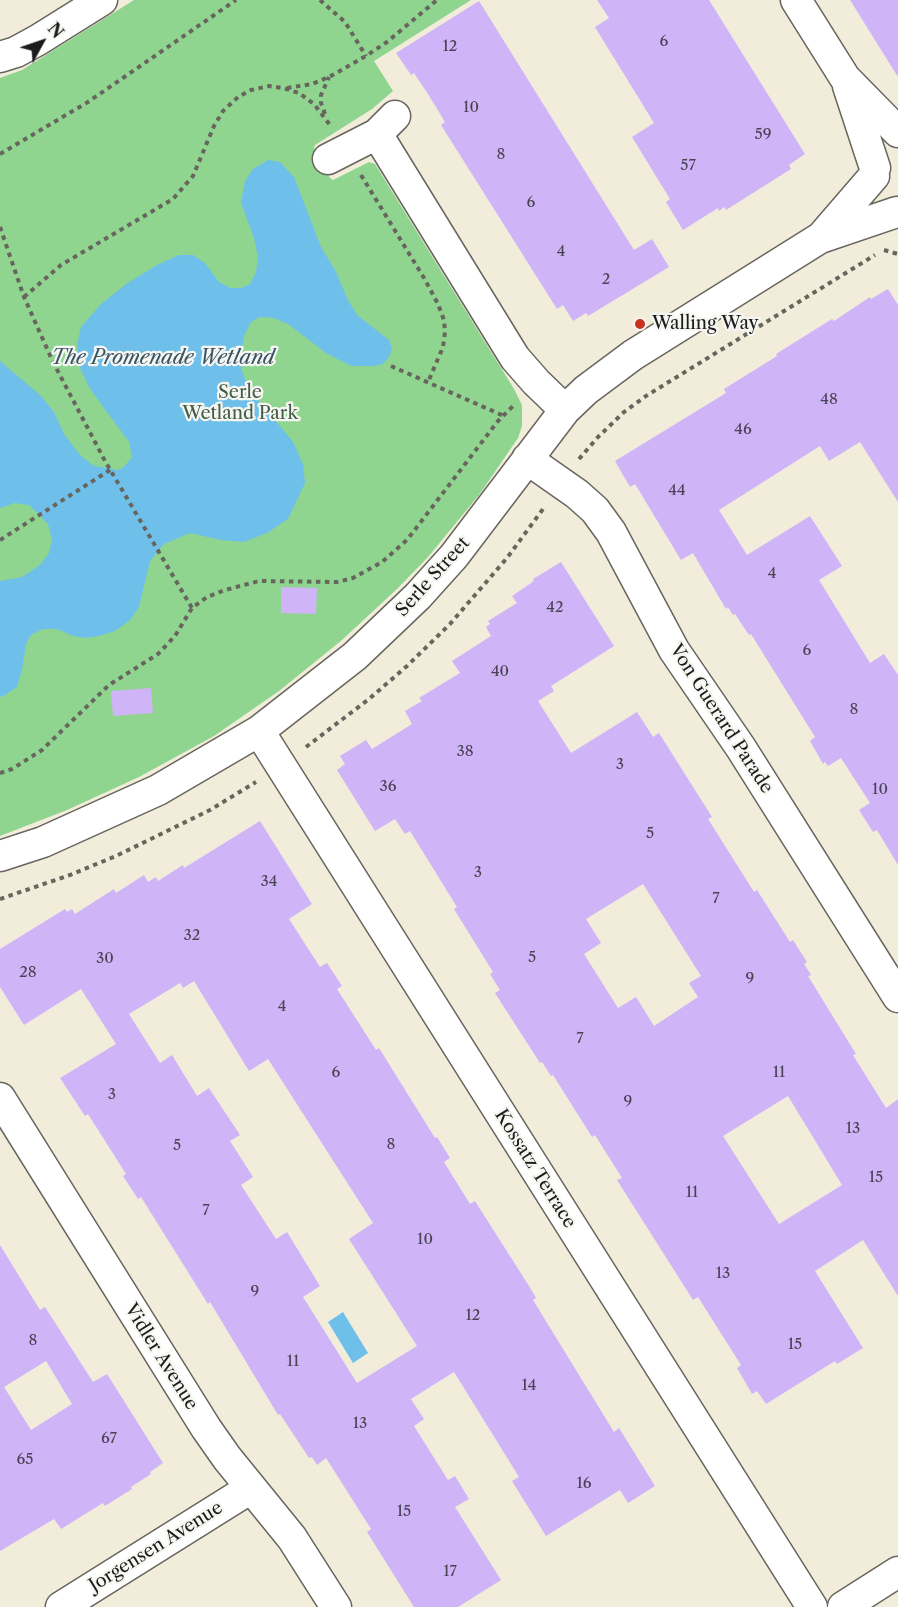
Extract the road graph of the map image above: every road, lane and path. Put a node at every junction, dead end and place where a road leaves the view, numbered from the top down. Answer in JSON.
{"nodes":[{"id":1,"x":102,"y":0,"type":"edge"},
{"id":2,"x":236,"y":0,"type":"edge"},
{"id":3,"x":320,"y":0,"type":"edge"},
{"id":4,"x":437,"y":0,"type":"edge"},
{"id":5,"x":796,"y":0,"type":"edge"},
{"id":6,"x":366,"y":56,"type":"junction"},
{"id":7,"x":0,"y":57,"type":"edge"},
{"id":8,"x":329,"y":77,"type":"junction"},
{"id":9,"x":845,"y":78,"type":"junction"},
{"id":10,"x":283,"y":88,"type":"junction"},
{"id":11,"x":326,"y":118,"type":"junction"},
{"id":12,"x":898,"y":132,"type":"edge"},
{"id":13,"x":898,"y":146,"type":"edge"},
{"id":14,"x":0,"y":154,"type":"edge"},
{"id":15,"x":337,"y":155,"type":"junction"},
{"id":16,"x":874,"y":172,"type":"junction"},
{"id":17,"x":898,"y":212,"type":"edge"},
{"id":18,"x":0,"y":227,"type":"edge"},
{"id":19,"x":819,"y":238,"type":"junction"},
{"id":20,"x":24,"y":297,"type":"junction"},
{"id":21,"x":392,"y":366,"type":"dead end"},
{"id":22,"x":428,"y":382,"type":"junction"},
{"id":23,"x":536,"y":382,"type":"junction"},
{"id":24,"x":565,"y":410,"type":"junction"},
{"id":25,"x":504,"y":416,"type":"junction"},
{"id":26,"x":527,"y":459,"type":"junction"},
{"id":27,"x":110,"y":470,"type":"junction"},
{"id":28,"x":2,"y":539,"type":"edge"},
{"id":29,"x":192,"y":608,"type":"junction"},
{"id":30,"x":259,"y":731,"type":"junction"},
{"id":31,"x":0,"y":773,"type":"edge"},
{"id":32,"x":0,"y":856,"type":"edge"},
{"id":33,"x":898,"y":998,"type":"edge"},
{"id":34,"x":0,"y":1098,"type":"edge"},
{"id":35,"x":251,"y":1488,"type":"junction"},
{"id":36,"x":898,"y":1572,"type":"edge"},
{"id":37,"x":61,"y":1607,"type":"edge"},
{"id":38,"x":336,"y":1607,"type":"edge"},
{"id":39,"x":812,"y":1607,"type":"edge"},
{"id":40,"x":843,"y":1607,"type":"edge"}],
"edges":[{"from":1,"to":7,"type":"street"},
{"from":2,"to":14,"type":"path"},
{"from":3,"to":6,"type":"path"},
{"from":4,"to":6,"type":"path"},
{"from":5,"to":9,"type":"street"},
{"from":6,"to":8,"type":"path"},
{"from":8,"to":10,"type":"path"},
{"from":8,"to":11,"type":"path"},
{"from":9,"to":12,"type":"street"},
{"from":9,"to":16,"type":"street"},
{"from":10,"to":11,"type":"path"},
{"from":10,"to":20,"type":"path"},
{"from":11,"to":15,"type":"path"},
{"from":13,"to":16,"type":"street","name":"Serle Street"},
{"from":15,"to":22,"type":"path"},
{"from":15,"to":23,"type":"street"},
{"from":16,"to":17,"type":"street"},
{"from":16,"to":19,"type":"street","name":"Serle Street"},
{"from":17,"to":19,"type":"street","name":"Serle Street"},
{"from":18,"to":20,"type":"path"},
{"from":19,"to":24,"type":"street","name":"Serle Street"},
{"from":20,"to":27,"type":"path"},
{"from":21,"to":22,"type":"path"},
{"from":22,"to":25,"type":"path"},
{"from":23,"to":24,"type":"street"},
{"from":23,"to":25,"type":"path"},
{"from":24,"to":26,"type":"street","name":"Serle Street"},
{"from":25,"to":29,"type":"path"},
{"from":26,"to":30,"type":"street","name":"Serle Street"},
{"from":26,"to":33,"type":"street","name":"Von Guerard Parade"},
{"from":27,"to":28,"type":"path"},
{"from":27,"to":29,"type":"path"},
{"from":29,"to":31,"type":"path"},
{"from":30,"to":32,"type":"street","name":"Serle Street"},
{"from":30,"to":39,"type":"street","name":"Kossatz Terrace"},
{"from":34,"to":35,"type":"street","name":"Vidler Avenue"},
{"from":35,"to":37,"type":"street","name":"Jorgensen Avenue"},
{"from":35,"to":38,"type":"street","name":"Vidler Avenue"},
{"from":36,"to":40,"type":"street"}]}
